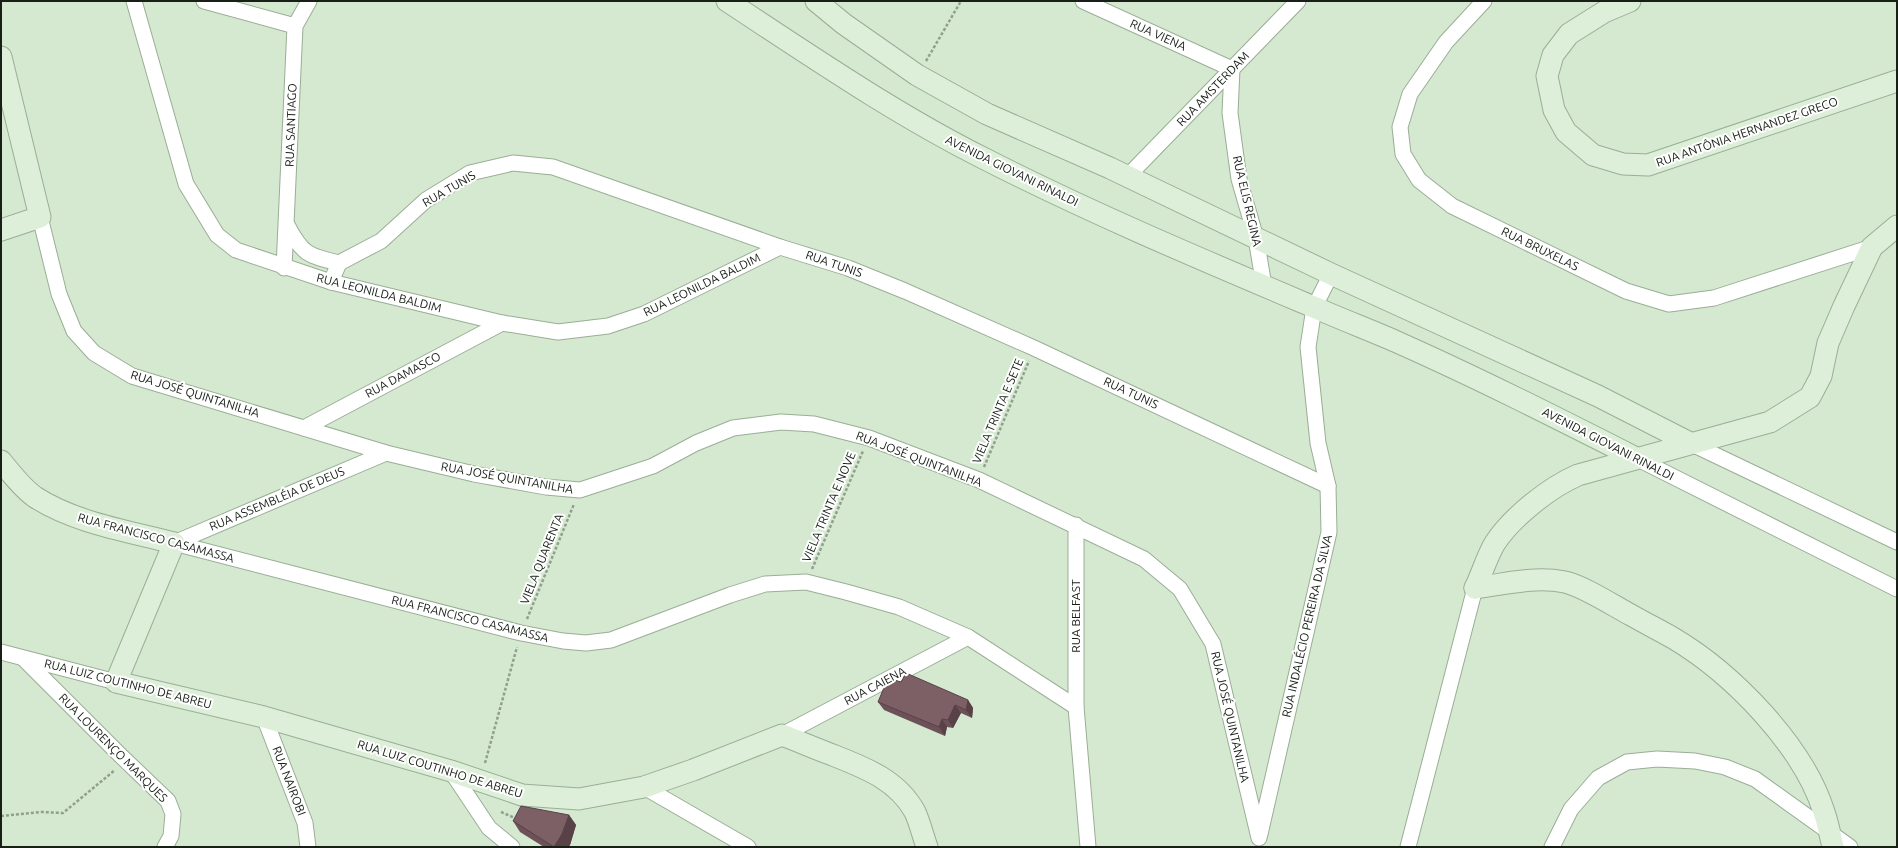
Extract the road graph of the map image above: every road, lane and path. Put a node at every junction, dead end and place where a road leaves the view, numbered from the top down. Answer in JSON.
{"nodes":[{"id":1,"x":134,"y":1,"type":"edge"},
{"id":2,"x":204,"y":1,"type":"edge"},
{"id":3,"x":309,"y":1,"type":"edge"},
{"id":4,"x":727,"y":1,"type":"edge"},
{"id":5,"x":816,"y":1,"type":"edge"},
{"id":6,"x":961,"y":1,"type":"edge"},
{"id":7,"x":1083,"y":1,"type":"edge"},
{"id":8,"x":1298,"y":1,"type":"edge"},
{"id":9,"x":1484,"y":1,"type":"edge"},
{"id":10,"x":1629,"y":1,"type":"edge"},
{"id":11,"x":295,"y":26,"type":"junction"},
{"id":12,"x":1,"y":57,"type":"edge"},
{"id":13,"x":1232,"y":69,"type":"junction"},
{"id":14,"x":917,"y":75,"type":"junction"},
{"id":15,"x":1897,"y":81,"type":"edge"},
{"id":16,"x":1127,"y":177,"type":"junction"},
{"id":17,"x":40,"y":217,"type":"junction"},
{"id":18,"x":287,"y":224,"type":"junction"},
{"id":19,"x":1897,"y":226,"type":"edge"},
{"id":20,"x":1,"y":230,"type":"edge"},
{"id":21,"x":1256,"y":238,"type":"junction"},
{"id":22,"x":780,"y":247,"type":"junction"},
{"id":23,"x":1872,"y":247,"type":"junction"},
{"id":24,"x":339,"y":263,"type":"junction"},
{"id":25,"x":284,"y":268,"type":"junction"},
{"id":26,"x":1331,"y":274,"type":"junction"},
{"id":27,"x":330,"y":282,"type":"junction"},
{"id":28,"x":1264,"y":286,"type":"junction"},
{"id":29,"x":1314,"y":308,"type":"junction"},
{"id":30,"x":502,"y":323,"type":"junction"},
{"id":31,"x":1034,"y":348,"type":"junction"},
{"id":32,"x":304,"y":428,"type":"junction"},
{"id":33,"x":869,"y":438,"type":"junction"},
{"id":34,"x":1690,"y":443,"type":"junction"},
{"id":35,"x":1609,"y":445,"type":"junction"},
{"id":36,"x":386,"y":453,"type":"junction"},
{"id":37,"x":1636,"y":458,"type":"junction"},
{"id":38,"x":1,"y":461,"type":"edge"},
{"id":39,"x":1609,"y":466,"type":"junction"},
{"id":40,"x":979,"y":480,"type":"junction"},
{"id":41,"x":1328,"y":486,"type":"junction"},
{"id":42,"x":580,"y":490,"type":"junction"},
{"id":43,"x":1076,"y":525,"type":"junction"},
{"id":44,"x":1897,"y":542,"type":"edge"},
{"id":45,"x":174,"y":543,"type":"junction"},
{"id":46,"x":806,"y":582,"type":"junction"},
{"id":47,"x":1475,"y":588,"type":"junction"},
{"id":48,"x":1897,"y":589,"type":"edge"},
{"id":49,"x":521,"y":634,"type":"junction"},
{"id":50,"x":968,"y":637,"type":"junction"},
{"id":51,"x":1,"y":652,"type":"edge"},
{"id":52,"x":24,"y":659,"type":"junction"},
{"id":53,"x":116,"y":682,"type":"junction"},
{"id":54,"x":1076,"y":707,"type":"junction"},
{"id":55,"x":264,"y":716,"type":"junction"},
{"id":56,"x":782,"y":735,"type":"junction"},
{"id":57,"x":126,"y":761,"type":"junction"},
{"id":58,"x":451,"y":771,"type":"junction"},
{"id":59,"x":480,"y":782,"type":"junction"},
{"id":60,"x":644,"y":787,"type":"junction"},
{"id":61,"x":501,"y":812,"type":"dead end"},
{"id":62,"x":1,"y":816,"type":"edge"},
{"id":63,"x":518,"y":820,"type":"edge"},
{"id":64,"x":1831,"y":840,"type":"edge"},
{"id":65,"x":1260,"y":842,"type":"edge"},
{"id":66,"x":165,"y":847,"type":"edge"},
{"id":67,"x":308,"y":847,"type":"edge"},
{"id":68,"x":512,"y":847,"type":"edge"},
{"id":69,"x":748,"y":847,"type":"edge"},
{"id":70,"x":927,"y":847,"type":"edge"},
{"id":71,"x":1088,"y":847,"type":"edge"},
{"id":72,"x":1408,"y":847,"type":"edge"},
{"id":73,"x":1552,"y":847,"type":"edge"},
{"id":74,"x":1850,"y":847,"type":"edge"}],
"edges":[{"from":1,"to":25,"type":"street","name":"RUA LEONILDA BALDIM"},
{"from":2,"to":11,"type":"street"},
{"from":3,"to":11,"type":"street"},
{"from":4,"to":28,"type":"street","name":"AVENIDA GIOVANI RINALDI"},
{"from":5,"to":14,"type":"street"},
{"from":6,"to":14,"type":"path"},
{"from":7,"to":13,"type":"street","name":"RUA VIENA"},
{"from":8,"to":13,"type":"street","name":"RUA AMSTERDAM"},
{"from":9,"to":23,"type":"street","name":"RUA BRUXELAS"},
{"from":10,"to":15,"type":"street","name":"RUA ANTÔNIA HERNANDEZ GRECO"},
{"from":11,"to":18,"type":"street","name":"RUA SANTIAGO"},
{"from":12,"to":17,"type":"street","name":"RUA JOSÉ QUINTANILHA"},
{"from":13,"to":16,"type":"street","name":"RUA AMSTERDAM"},
{"from":13,"to":21,"type":"street","name":"RUA ELIS REGINA"},
{"from":14,"to":16,"type":"street"},
{"from":16,"to":21,"type":"street"},
{"from":17,"to":20,"type":"street"},
{"from":17,"to":32,"type":"street","name":"RUA JOSÉ QUINTANILHA"},
{"from":18,"to":24,"type":"street"},
{"from":18,"to":25,"type":"street"},
{"from":19,"to":23,"type":"street"},
{"from":21,"to":26,"type":"street"},
{"from":21,"to":28,"type":"street","name":"RUA ELIS REGINA"},
{"from":22,"to":24,"type":"street","name":"RUA TUNIS"},
{"from":22,"to":30,"type":"street","name":"RUA LEONILDA BALDIM"},
{"from":22,"to":31,"type":"street","name":"RUA TUNIS"},
{"from":23,"to":34,"type":"street"},
{"from":24,"to":27,"type":"street"},
{"from":25,"to":27,"type":"street","name":"RUA LEONILDA BALDIM"},
{"from":26,"to":29,"type":"street"},
{"from":26,"to":34,"type":"street"},
{"from":27,"to":30,"type":"street","name":"RUA LEONILDA BALDIM"},
{"from":28,"to":29,"type":"street","name":"AVENIDA GIOVANI RINALDI"},
{"from":29,"to":35,"type":"street","name":"AVENIDA GIOVANI RINALDI"},
{"from":29,"to":41,"type":"street","name":"RUA INDALÉCIO PEREIRA DA SILVA"},
{"from":30,"to":32,"type":"street","name":"RUA DAMASCO"},
{"from":31,"to":40,"type":"path","name":"VIELA TRINTA E SETE"},
{"from":31,"to":41,"type":"street","name":"RUA TUNIS"},
{"from":32,"to":36,"type":"street","name":"RUA JOSÉ QUINTANILHA"},
{"from":33,"to":40,"type":"street","name":"RUA JOSÉ QUINTANILHA"},
{"from":33,"to":42,"type":"street","name":"RUA JOSÉ QUINTANILHA"},
{"from":33,"to":46,"type":"path","name":"VIELA TRINTA E NOVE"},
{"from":34,"to":37,"type":"street"},
{"from":34,"to":44,"type":"street"},
{"from":35,"to":37,"type":"street","name":"AVENIDA GIOVANI RINALDI"},
{"from":35,"to":39,"type":"street"},
{"from":36,"to":42,"type":"street","name":"RUA JOSÉ QUINTANILHA"},
{"from":36,"to":45,"type":"street","name":"RUA ASSEMBLÉIA DE DEUS"},
{"from":37,"to":39,"type":"street"},
{"from":37,"to":48,"type":"street","name":"AVENIDA GIOVANI RINALDI"},
{"from":38,"to":45,"type":"street","name":"RUA FRANCISCO CASAMASSA"},
{"from":39,"to":47,"type":"street"},
{"from":40,"to":43,"type":"street","name":"RUA JOSÉ QUINTANILHA"},
{"from":41,"to":65,"type":"street","name":"RUA INDALÉCIO PEREIRA DA SILVA"},
{"from":42,"to":49,"type":"path","name":"VIELA QUARENTA"},
{"from":43,"to":54,"type":"street","name":"RUA BELFAST"},
{"from":43,"to":65,"type":"street","name":"RUA JOSÉ QUINTANILHA"},
{"from":45,"to":49,"type":"street","name":"RUA FRANCISCO CASAMASSA"},
{"from":45,"to":53,"type":"street"},
{"from":46,"to":49,"type":"street","name":"RUA FRANCISCO CASAMASSA"},
{"from":46,"to":50,"type":"street","name":"RUA FRANCISCO CASAMASSA"},
{"from":47,"to":64,"type":"street"},
{"from":47,"to":72,"type":"street"},
{"from":49,"to":59,"type":"path","name":"VIELA QUARENTA"},
{"from":50,"to":54,"type":"street","name":"RUA FRANCISCO CASAMASSA"},
{"from":50,"to":56,"type":"street","name":"RUA CAIENA"},
{"from":51,"to":52,"type":"street","name":"RUA LUIZ COUTINHO DE ABREU"},
{"from":52,"to":53,"type":"street","name":"RUA LUIZ COUTINHO DE ABREU"},
{"from":52,"to":57,"type":"street","name":"RUA LOURENÇO MARQUES"},
{"from":53,"to":55,"type":"street","name":"RUA LUIZ COUTINHO DE ABREU"},
{"from":54,"to":71,"type":"street"},
{"from":55,"to":58,"type":"street","name":"RUA LUIZ COUTINHO DE ABREU"},
{"from":55,"to":67,"type":"street","name":"RUA NAIROBI"},
{"from":56,"to":60,"type":"street","name":"RUA LUIZ COUTINHO DE ABREU"},
{"from":56,"to":70,"type":"street"},
{"from":57,"to":62,"type":"path"},
{"from":57,"to":66,"type":"street","name":"RUA LOURENÇO MARQUES"},
{"from":58,"to":59,"type":"street","name":"RUA LUIZ COUTINHO DE ABREU"},
{"from":58,"to":68,"type":"street"},
{"from":59,"to":60,"type":"street","name":"RUA LUIZ COUTINHO DE ABREU"},
{"from":60,"to":69,"type":"street"},
{"from":61,"to":63,"type":"path"},
{"from":64,"to":73,"type":"street"},
{"from":64,"to":74,"type":"street"}]}
